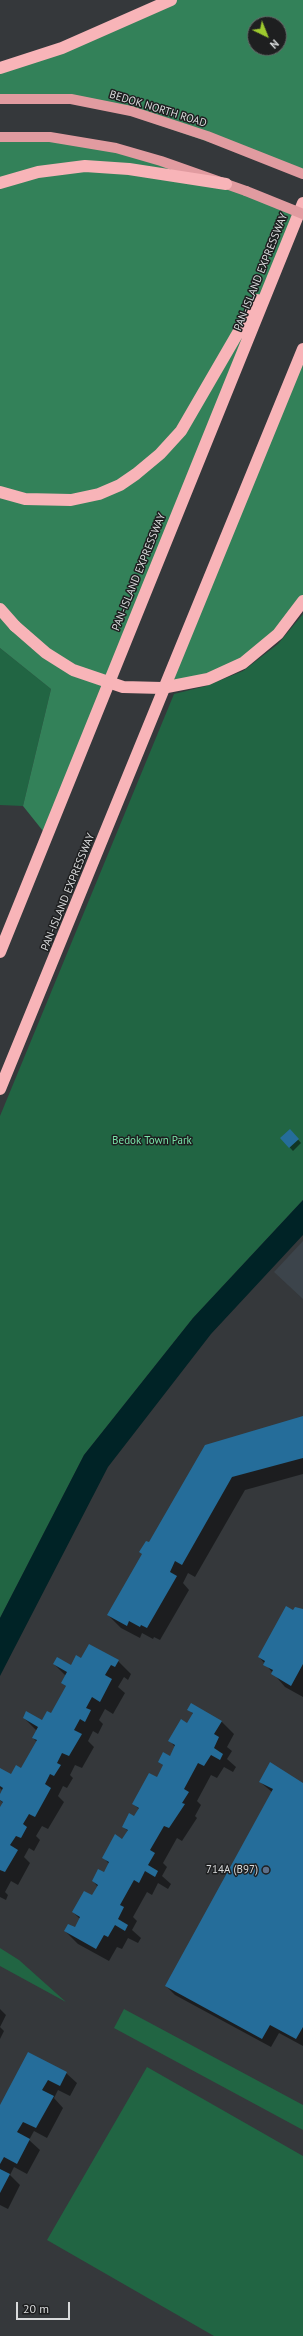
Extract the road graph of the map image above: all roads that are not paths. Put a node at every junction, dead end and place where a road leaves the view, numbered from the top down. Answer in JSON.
{"nodes":[{"id":1,"x":171,"y":0,"type":"edge"},
{"id":2,"x":0,"y":68,"type":"edge"},
{"id":3,"x":0,"y":99,"type":"edge"},
{"id":4,"x":0,"y":137,"type":"edge"},
{"id":5,"x":303,"y":174,"type":"edge"},
{"id":6,"x":0,"y":183,"type":"edge"},
{"id":7,"x":226,"y":184,"type":"junction"},
{"id":8,"x":303,"y":203,"type":"edge"},
{"id":9,"x":303,"y":214,"type":"edge"},
{"id":10,"x":280,"y":258,"type":"junction"},
{"id":11,"x":303,"y":349,"type":"edge"},
{"id":12,"x":0,"y":492,"type":"edge"},
{"id":13,"x":303,"y":601,"type":"edge"},
{"id":14,"x":0,"y":609,"type":"edge"},
{"id":15,"x":0,"y":952,"type":"edge"},
{"id":16,"x":0,"y":1089,"type":"edge"}],
"edges":[{"from":1,"to":2,"type":"highway"},
{"from":3,"to":5,"type":"main road","name":"BEDOK NORTH ROAD"},
{"from":4,"to":7,"type":"main road"},
{"from":6,"to":7,"type":"highway"},
{"from":7,"to":9,"type":"main road","bridge":true},
{"from":8,"to":10,"type":"highway","name":"PAN-ISLAND EXPRESSWAY"},
{"from":10,"to":12,"type":"highway"},
{"from":10,"to":15,"type":"highway","name":"PAN-ISLAND EXPRESSWAY"},
{"from":11,"to":16,"type":"highway","name":"PAN-ISLAND EXPRESSWAY"},
{"from":13,"to":14,"type":"highway","bridge":true}]}
